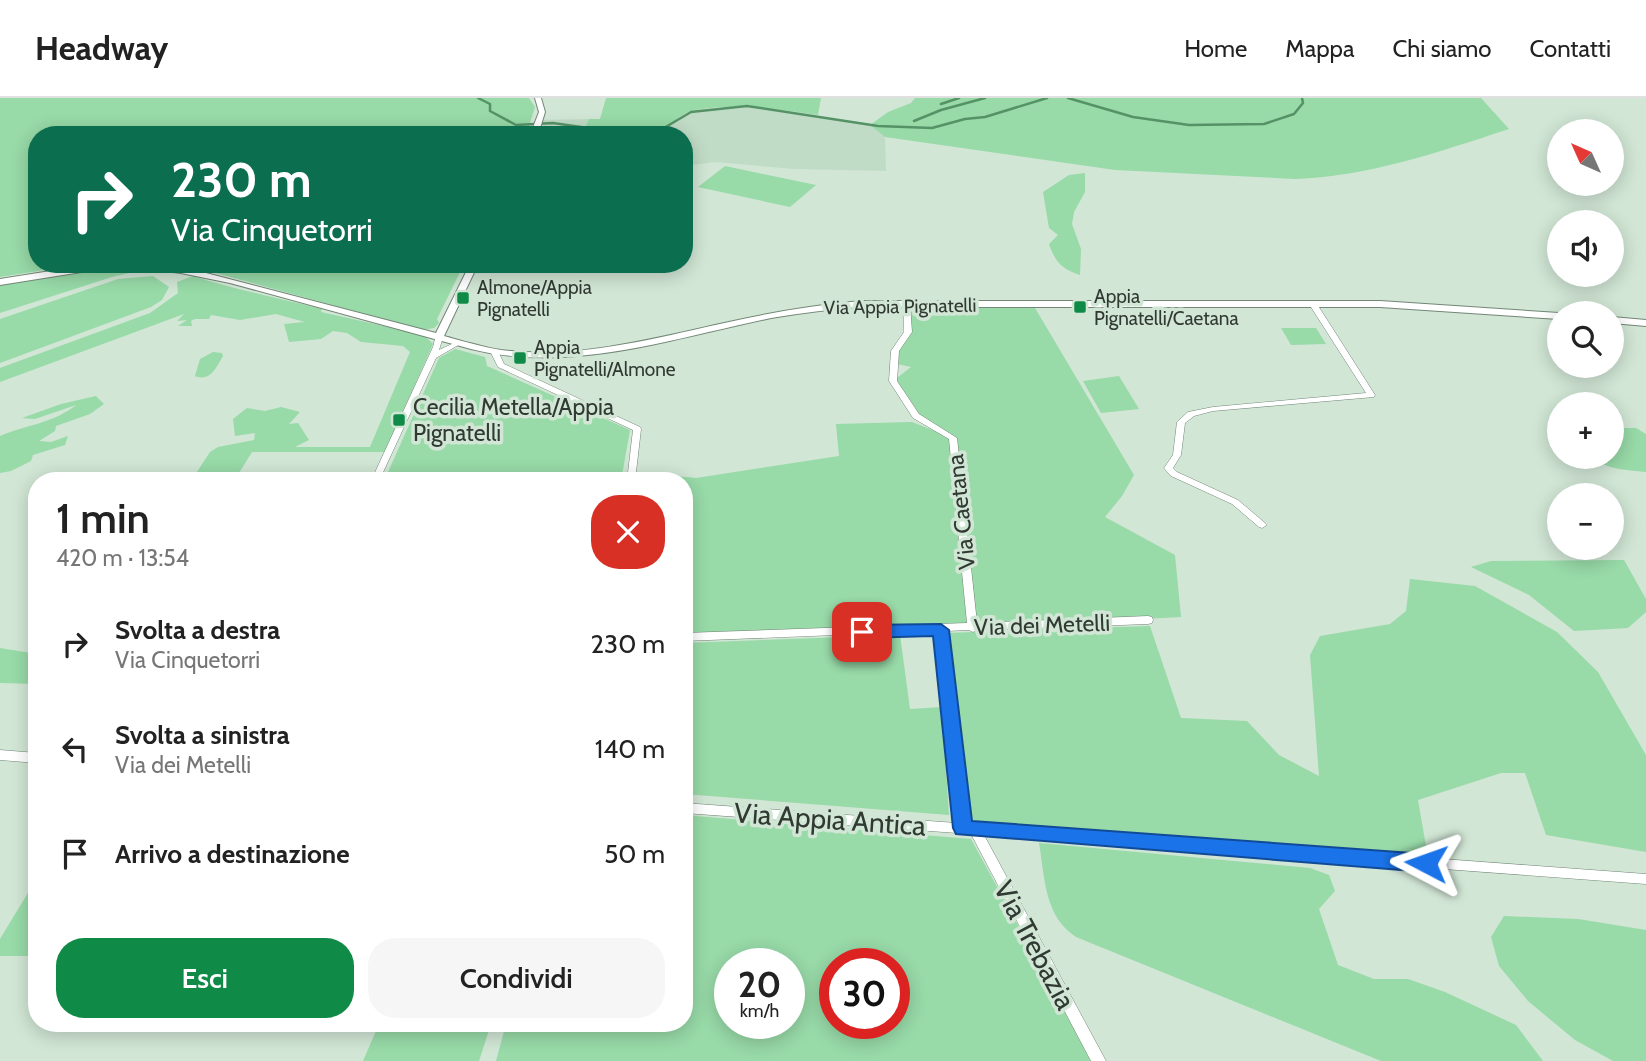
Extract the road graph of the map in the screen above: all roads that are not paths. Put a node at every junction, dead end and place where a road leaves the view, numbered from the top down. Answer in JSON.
{"nodes":[{"id":1,"x":538,"y":98,"type":"edge"},
{"id":2,"x":538,"y":124,"type":"edge"},
{"id":3,"x":56,"y":273,"type":"edge"},
{"id":4,"x":193,"y":273,"type":"edge"},
{"id":5,"x":470,"y":273,"type":"edge"},
{"id":6,"x":0,"y":282,"type":"edge"},
{"id":7,"x":905,"y":304,"type":"junction"},
{"id":8,"x":1313,"y":304,"type":"junction"},
{"id":9,"x":1547,"y":315,"type":"edge"},
{"id":10,"x":1624,"y":321,"type":"edge"},
{"id":11,"x":1646,"y":323,"type":"edge"},
{"id":12,"x":439,"y":337,"type":"junction"},
{"id":13,"x":457,"y":344,"type":"junction"},
{"id":14,"x":495,"y":353,"type":"junction"},
{"id":15,"x":432,"y":358,"type":"junction"},
{"id":16,"x":379,"y":472,"type":"edge"},
{"id":17,"x":632,"y":472,"type":"edge"},
{"id":18,"x":1262,"y":525,"type":"dead end"},
{"id":19,"x":1148,"y":620,"type":"dead end"},
{"id":20,"x":973,"y":628,"type":"junction"},
{"id":21,"x":941,"y":630,"type":"junction"},
{"id":22,"x":693,"y":637,"type":"edge"},
{"id":23,"x":0,"y":755,"type":"edge"},
{"id":24,"x":28,"y":757,"type":"edge"},
{"id":25,"x":693,"y":809,"type":"edge"},
{"id":26,"x":968,"y":829,"type":"junction"},
{"id":27,"x":1646,"y":879,"type":"edge"},
{"id":28,"x":1099,"y":1061,"type":"edge"}],
"edges":[{"from":1,"to":2,"type":"street"},
{"from":3,"to":6,"type":"street"},
{"from":4,"to":12,"type":"street","name":"Via Appia Pignatelli"},
{"from":5,"to":12,"type":"street"},
{"from":7,"to":8,"type":"street","name":"Via Appia Pignatelli"},
{"from":7,"to":14,"type":"street","name":"Via Appia Pignatelli"},
{"from":7,"to":20,"type":"street","name":"Via Caetana"},
{"from":8,"to":9,"type":"street","name":"Via Appia Pignatelli"},
{"from":8,"to":18,"type":"street"},
{"from":10,"to":11,"type":"street"},
{"from":12,"to":13,"type":"street","name":"Via Appia Pignatelli"},
{"from":12,"to":15,"type":"street"},
{"from":13,"to":14,"type":"street","name":"Via Appia Pignatelli"},
{"from":13,"to":15,"type":"street"},
{"from":14,"to":17,"type":"street"},
{"from":15,"to":16,"type":"street"},
{"from":19,"to":20,"type":"street","name":"Via dei Metelli"},
{"from":20,"to":21,"type":"street","name":"Via dei Metelli"},
{"from":21,"to":22,"type":"street","name":"Via dei Metelli"},
{"from":21,"to":26,"type":"street"},
{"from":23,"to":24,"type":"street"},
{"from":25,"to":26,"type":"street","name":"Via Appia Antica"},
{"from":26,"to":27,"type":"street","name":"Via Appia Antica"},
{"from":26,"to":28,"type":"street","name":"Via Trebazia"}]}
